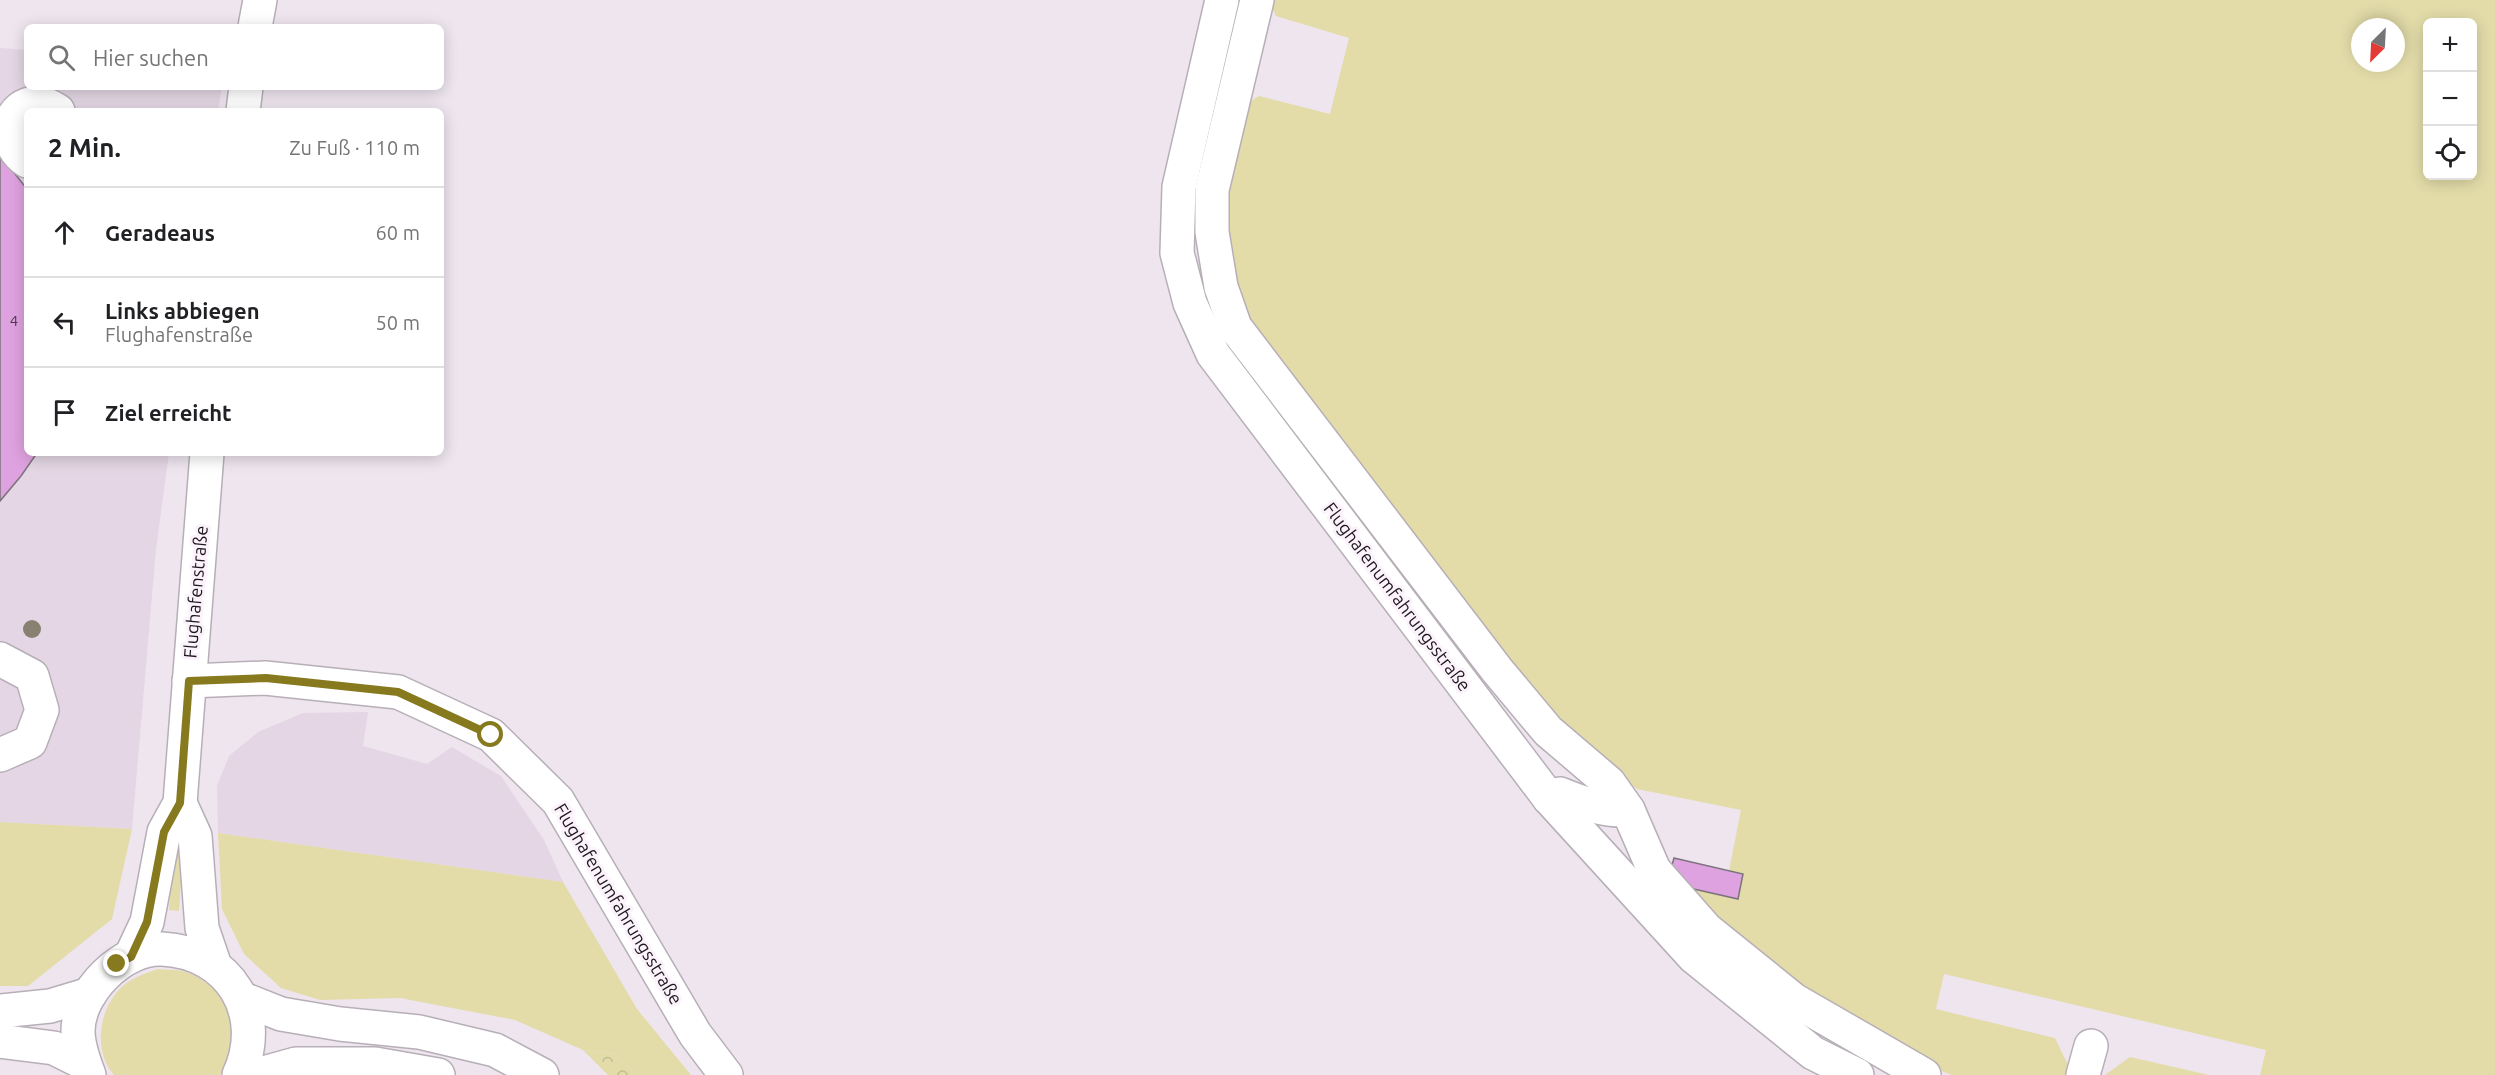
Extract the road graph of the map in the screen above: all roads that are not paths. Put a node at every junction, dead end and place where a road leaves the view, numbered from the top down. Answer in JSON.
{"nodes":[{"id":1,"x":260,"y":0,"type":"edge"},
{"id":2,"x":1222,"y":0,"type":"edge"},
{"id":3,"x":1257,"y":0,"type":"edge"},
{"id":4,"x":256,"y":24,"type":"edge"},
{"id":5,"x":246,"y":90,"type":"edge"},
{"id":6,"x":52,"y":108,"type":"edge"},
{"id":7,"x":243,"y":108,"type":"edge"},
{"id":8,"x":5,"y":116,"type":"edge"},
{"id":9,"x":24,"y":160,"type":"edge"},
{"id":10,"x":207,"y":456,"type":"edge"},
{"id":11,"x":0,"y":659,"type":"edge"},
{"id":12,"x":189,"y":681,"type":"junction"},
{"id":13,"x":0,"y":755,"type":"edge"},
{"id":14,"x":1549,"y":798,"type":"junction"},
{"id":15,"x":180,"y":803,"type":"junction"},
{"id":16,"x":1628,"y":810,"type":"junction"},
{"id":17,"x":131,"y":957,"type":"junction"},
{"id":18,"x":215,"y":966,"type":"junction"},
{"id":19,"x":90,"y":994,"type":"junction"},
{"id":20,"x":243,"y":999,"type":"junction"},
{"id":21,"x":0,"y":1011,"type":"edge"},
{"id":22,"x":0,"y":1041,"type":"edge"},
{"id":23,"x":87,"y":1069,"type":"edge"},
{"id":24,"x":239,"y":1075,"type":"edge"},
{"id":25,"x":256,"y":1075,"type":"edge"},
{"id":26,"x":438,"y":1075,"type":"edge"},
{"id":27,"x":542,"y":1075,"type":"edge"},
{"id":28,"x":726,"y":1075,"type":"edge"},
{"id":29,"x":1857,"y":1075,"type":"edge"},
{"id":30,"x":1924,"y":1075,"type":"edge"}],
"edges":[{"from":1,"to":4,"type":"main road"},
{"from":2,"to":14,"type":"main road","name":"Flughafenumfahrungsstraße"},
{"from":3,"to":16,"type":"main road"},
{"from":5,"to":7,"type":"main road"},
{"from":6,"to":8,"type":"main road"},
{"from":8,"to":9,"type":"main road"},
{"from":10,"to":12,"type":"main road","name":"Flughafenstraße"},
{"from":11,"to":13,"type":"main road"},
{"from":12,"to":15,"type":"main road","name":"Flughafenstraße"},
{"from":12,"to":28,"type":"main road","name":"Flughafenumfahrungsstraße"},
{"from":14,"to":16,"type":"main road"},
{"from":14,"to":29,"type":"main road","name":"Flughafenumfahrungsstraße"},
{"from":15,"to":17,"type":"main road","name":"Flughafenstraße"},
{"from":15,"to":18,"type":"main road","name":"Flughafenstraße"},
{"from":16,"to":30,"type":"main road"},
{"from":17,"to":18,"type":"main road","name":"Flughafenstraße"},
{"from":17,"to":19,"type":"main road","name":"Flughafenstraße"},
{"from":18,"to":20,"type":"main road","name":"Flughafenstraße"},
{"from":19,"to":21,"type":"main road"},
{"from":19,"to":23,"type":"main road","name":"Flughafenstraße"},
{"from":20,"to":24,"type":"main road","name":"Flughafenstraße"},
{"from":20,"to":27,"type":"main road"},
{"from":22,"to":23,"type":"main road"},
{"from":25,"to":26,"type":"main road"}]}
